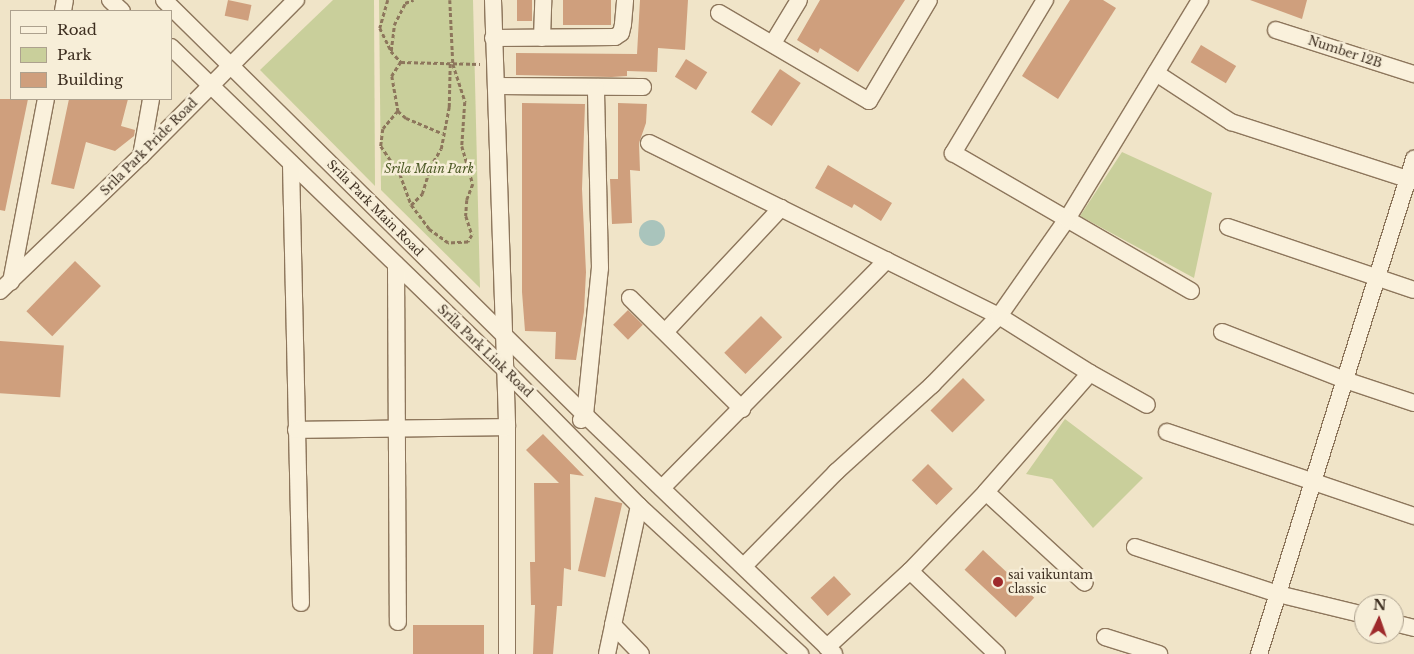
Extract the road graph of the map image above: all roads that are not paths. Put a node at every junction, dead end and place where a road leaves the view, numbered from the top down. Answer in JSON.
{"nodes":[{"id":1,"x":110,"y":0,"type":"edge"},
{"id":2,"x":122,"y":0,"type":"edge"},
{"id":3,"x":493,"y":0,"type":"edge"},
{"id":4,"x":544,"y":0,"type":"edge"},
{"id":5,"x":625,"y":0,"type":"edge"},
{"id":6,"x":799,"y":0,"type":"edge"},
{"id":7,"x":930,"y":0,"type":"edge"},
{"id":8,"x":1045,"y":0,"type":"edge"},
{"id":9,"x":1200,"y":0,"type":"edge"},
{"id":10,"x":167,"y":1,"type":"edge"},
{"id":11,"x":290,"y":2,"type":"edge"},
{"id":12,"x":121,"y":10,"type":"edge"},
{"id":13,"x":133,"y":10,"type":"edge"},
{"id":14,"x":719,"y":13,"type":"dead end"},
{"id":15,"x":1276,"y":30,"type":"dead end"},
{"id":16,"x":494,"y":38,"type":"junction"},
{"id":17,"x":542,"y":38,"type":"junction"},
{"id":18,"x":773,"y":43,"type":"junction"},
{"id":19,"x":172,"y":48,"type":"edge"},
{"id":20,"x":231,"y":66,"type":"junction"},
{"id":21,"x":1156,"y":73,"type":"junction"},
{"id":22,"x":1414,"y":74,"type":"edge"},
{"id":23,"x":211,"y":86,"type":"junction"},
{"id":24,"x":496,"y":86,"type":"junction"},
{"id":25,"x":596,"y":87,"type":"junction"},
{"id":26,"x":643,"y":87,"type":"dead end"},
{"id":27,"x":46,"y":100,"type":"edge"},
{"id":28,"x":151,"y":100,"type":"edge"},
{"id":29,"x":649,"y":143,"type":"dead end"},
{"id":30,"x":142,"y":156,"type":"junction"},
{"id":31,"x":1414,"y":160,"type":"edge"},
{"id":32,"x":291,"y":164,"type":"junction"},
{"id":33,"x":1411,"y":180,"type":"edge"},
{"id":34,"x":781,"y":208,"type":"junction"},
{"id":35,"x":1067,"y":219,"type":"junction"},
{"id":36,"x":1228,"y":227,"type":"dead end"},
{"id":37,"x":887,"y":260,"type":"junction"},
{"id":38,"x":396,"y":265,"type":"junction"},
{"id":39,"x":1377,"y":277,"type":"junction"},
{"id":40,"x":5,"y":286,"type":"edge"},
{"id":41,"x":1414,"y":290,"type":"edge"},
{"id":42,"x":1191,"y":291,"type":"dead end"},
{"id":43,"x":630,"y":298,"type":"dead end"},
{"id":44,"x":999,"y":316,"type":"junction"},
{"id":45,"x":665,"y":332,"type":"junction"},
{"id":46,"x":1222,"y":332,"type":"dead end"},
{"id":47,"x":504,"y":335,"type":"junction"},
{"id":48,"x":505,"y":370,"type":"junction"},
{"id":49,"x":1090,"y":372,"type":"junction"},
{"id":50,"x":1345,"y":380,"type":"junction"},
{"id":51,"x":1414,"y":403,"type":"edge"},
{"id":52,"x":1147,"y":405,"type":"dead end"},
{"id":53,"x":742,"y":409,"type":"junction"},
{"id":54,"x":585,"y":415,"type":"junction"},
{"id":55,"x":507,"y":427,"type":"junction"},
{"id":56,"x":398,"y":429,"type":"junction"},
{"id":57,"x":296,"y":430,"type":"junction"},
{"id":58,"x":1167,"y":432,"type":"dead end"},
{"id":59,"x":570,"y":434,"type":"junction"},
{"id":60,"x":1312,"y":484,"type":"junction"},
{"id":61,"x":662,"y":488,"type":"junction"},
{"id":62,"x":986,"y":492,"type":"junction"},
{"id":63,"x":639,"y":506,"type":"junction"},
{"id":64,"x":1414,"y":516,"type":"edge"},
{"id":65,"x":1136,"y":547,"type":"dead end"},
{"id":66,"x":744,"y":566,"type":"junction"},
{"id":67,"x":910,"y":571,"type":"junction"},
{"id":68,"x":1086,"y":583,"type":"dead end"},
{"id":69,"x":1278,"y":594,"type":"junction"},
{"id":70,"x":301,"y":603,"type":"dead end"},
{"id":71,"x":1354,"y":613,"type":"edge"},
{"id":72,"x":398,"y":622,"type":"dead end"},
{"id":73,"x":613,"y":625,"type":"junction"},
{"id":74,"x":1105,"y":637,"type":"dead end"},
{"id":75,"x":831,"y":651,"type":"edge"},
{"id":76,"x":507,"y":654,"type":"edge"},
{"id":77,"x":608,"y":654,"type":"edge"},
{"id":78,"x":641,"y":654,"type":"edge"},
{"id":79,"x":800,"y":654,"type":"edge"},
{"id":80,"x":997,"y":654,"type":"edge"},
{"id":81,"x":1159,"y":654,"type":"edge"},
{"id":82,"x":1259,"y":654,"type":"edge"}],
"edges":[{"from":1,"to":12,"type":"street"},
{"from":2,"to":13,"type":"street"},
{"from":3,"to":16,"type":"street"},
{"from":4,"to":17,"type":"street"},
{"from":5,"to":17,"type":"street"},
{"from":6,"to":18,"type":"street"},
{"from":7,"to":18,"type":"street"},
{"from":8,"to":35,"type":"street"},
{"from":9,"to":21,"type":"street"},
{"from":10,"to":20,"type":"street","name":"Srila Park Main Road"},
{"from":11,"to":20,"type":"street","name":"Srila Park Pride Road"},
{"from":14,"to":18,"type":"street"},
{"from":15,"to":22,"type":"street","name":"Number 12B"},
{"from":16,"to":17,"type":"street"},
{"from":16,"to":24,"type":"street"},
{"from":19,"to":23,"type":"street","name":"Srila Park Link Road"},
{"from":20,"to":23,"type":"street","name":"Srila Park Pride Road"},
{"from":20,"to":47,"type":"street","name":"Srila Park Main Road"},
{"from":21,"to":33,"type":"street"},
{"from":21,"to":35,"type":"street"},
{"from":23,"to":30,"type":"street","name":"Srila Park Pride Road"},
{"from":23,"to":32,"type":"street","name":"Srila Park Link Road"},
{"from":24,"to":25,"type":"street"},
{"from":24,"to":47,"type":"street"},
{"from":25,"to":26,"type":"street"},
{"from":25,"to":54,"type":"street"},
{"from":27,"to":40,"type":"street"},
{"from":28,"to":30,"type":"street"},
{"from":29,"to":34,"type":"street"},
{"from":30,"to":40,"type":"street","name":"Srila Park Pride Road"},
{"from":31,"to":33,"type":"street"},
{"from":32,"to":38,"type":"street","name":"Srila Park Link Road"},
{"from":32,"to":57,"type":"street"},
{"from":33,"to":39,"type":"street"},
{"from":34,"to":37,"type":"street"},
{"from":34,"to":45,"type":"street"},
{"from":35,"to":42,"type":"street"},
{"from":35,"to":44,"type":"street"},
{"from":36,"to":39,"type":"street"},
{"from":37,"to":44,"type":"street"},
{"from":37,"to":53,"type":"street"},
{"from":38,"to":48,"type":"street","name":"Srila Park Link Road"},
{"from":38,"to":56,"type":"street"},
{"from":39,"to":41,"type":"street"},
{"from":39,"to":50,"type":"street"},
{"from":43,"to":45,"type":"street"},
{"from":44,"to":49,"type":"street"},
{"from":44,"to":66,"type":"street"},
{"from":45,"to":53,"type":"street"},
{"from":46,"to":50,"type":"street"},
{"from":47,"to":48,"type":"street"},
{"from":47,"to":54,"type":"street","name":"Srila Park Main Road"},
{"from":48,"to":55,"type":"street"},
{"from":48,"to":59,"type":"street","name":"Srila Park Link Road"},
{"from":49,"to":52,"type":"street"},
{"from":49,"to":62,"type":"street"},
{"from":50,"to":51,"type":"street"},
{"from":50,"to":60,"type":"street"},
{"from":53,"to":61,"type":"street"},
{"from":54,"to":59,"type":"street"},
{"from":54,"to":61,"type":"street"},
{"from":55,"to":56,"type":"street"},
{"from":55,"to":76,"type":"street"},
{"from":56,"to":57,"type":"street"},
{"from":56,"to":72,"type":"street"},
{"from":57,"to":70,"type":"street"},
{"from":58,"to":60,"type":"street"},
{"from":59,"to":63,"type":"street","name":"Srila Park Link Road"},
{"from":60,"to":64,"type":"street"},
{"from":60,"to":69,"type":"street"},
{"from":61,"to":66,"type":"street"},
{"from":62,"to":67,"type":"street"},
{"from":62,"to":68,"type":"street"},
{"from":63,"to":73,"type":"street"},
{"from":63,"to":79,"type":"street","name":"Srila Park Link Road"},
{"from":65,"to":69,"type":"street"},
{"from":66,"to":75,"type":"street"},
{"from":67,"to":75,"type":"street"},
{"from":67,"to":80,"type":"street"},
{"from":69,"to":71,"type":"street"},
{"from":69,"to":82,"type":"street"},
{"from":73,"to":77,"type":"street"},
{"from":73,"to":78,"type":"street"},
{"from":74,"to":81,"type":"street"}]}
